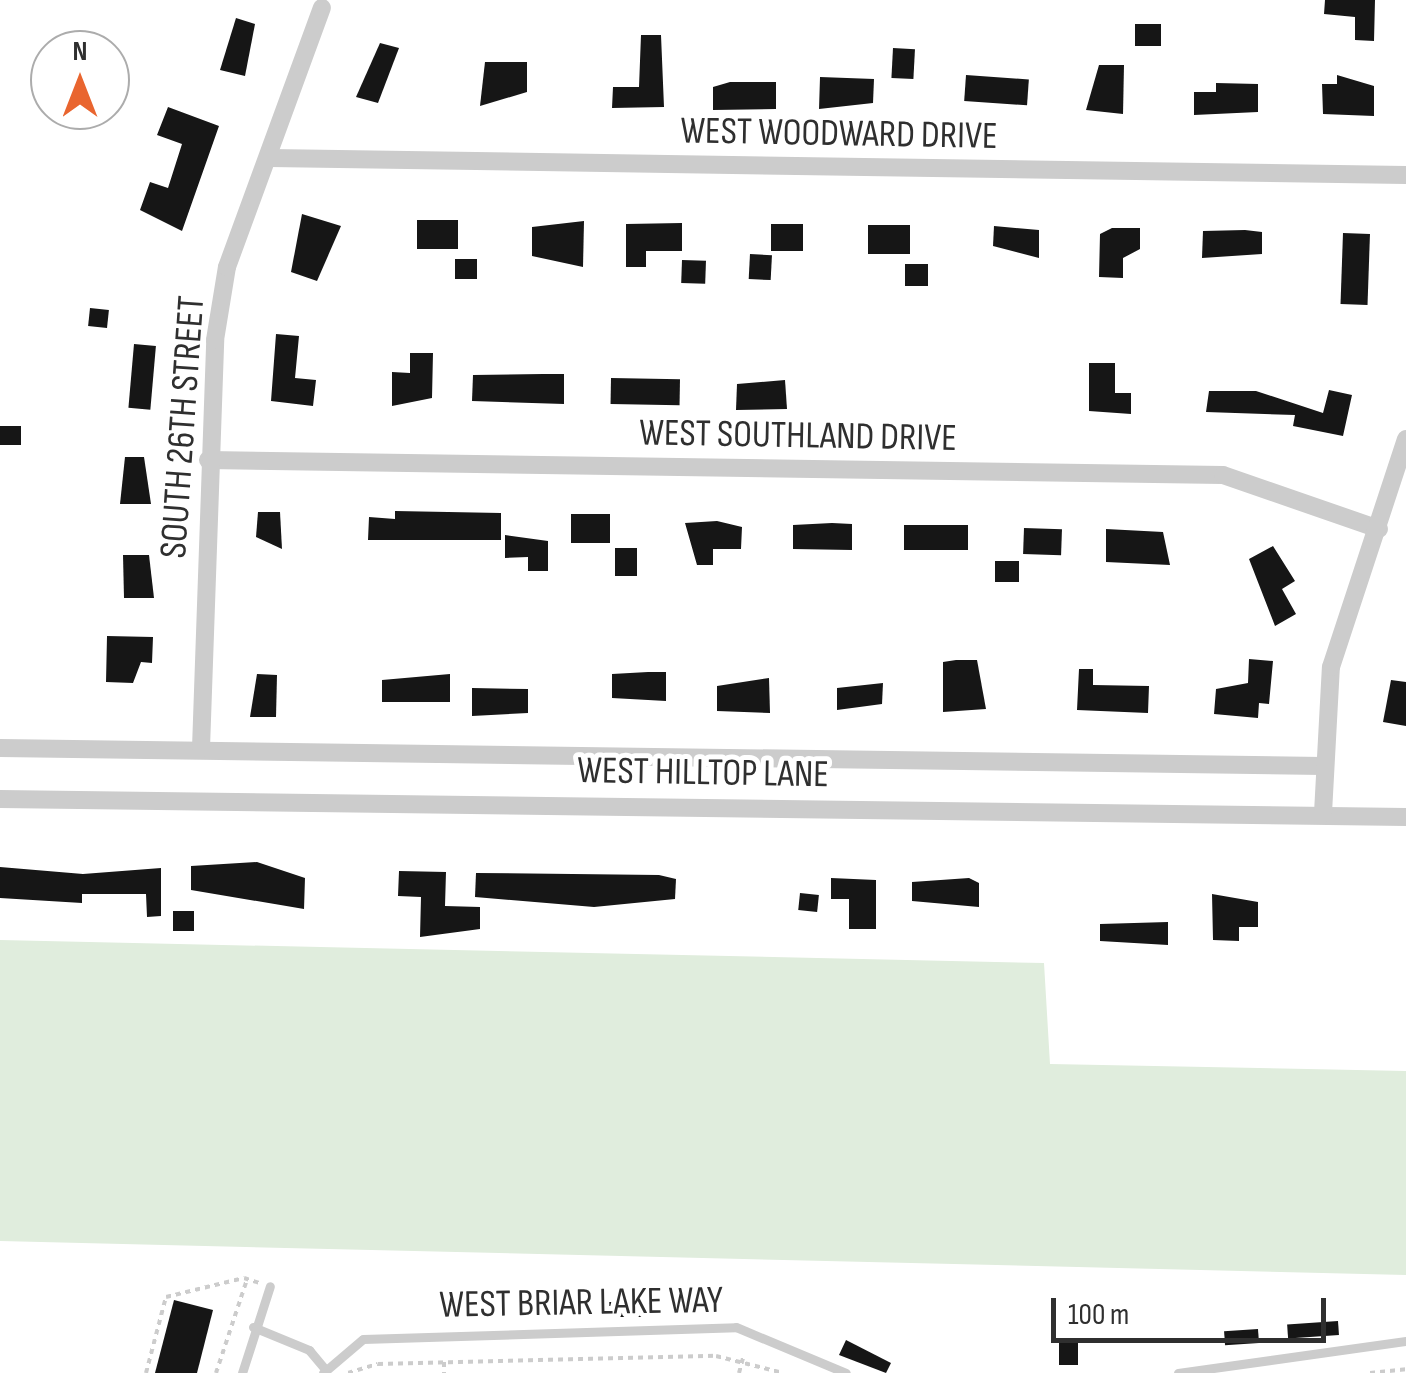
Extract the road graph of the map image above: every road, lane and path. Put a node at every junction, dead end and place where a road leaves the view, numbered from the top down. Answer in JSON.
{"nodes":[{"id":1,"x":322,"y":8,"type":"dead end"},
{"id":2,"x":270,"y":158,"type":"junction"},
{"id":3,"x":1406,"y":175,"type":"edge"},
{"id":4,"x":1406,"y":440,"type":"edge"},
{"id":5,"x":208,"y":460,"type":"junction"},
{"id":6,"x":1379,"y":528,"type":"junction"},
{"id":7,"x":0,"y":748,"type":"edge"},
{"id":8,"x":201,"y":748,"type":"junction"},
{"id":9,"x":1323,"y":766,"type":"junction"},
{"id":10,"x":0,"y":799,"type":"edge"},
{"id":11,"x":1323,"y":813,"type":"junction"},
{"id":12,"x":1406,"y":817,"type":"edge"},
{"id":13,"x":248,"y":1280,"type":"junction"},
{"id":14,"x":270,"y":1286,"type":"joint"},
{"id":15,"x":252,"y":1327,"type":"junction"},
{"id":16,"x":1406,"y":1341,"type":"edge"},
{"id":17,"x":743,"y":1358,"type":"junction"},
{"id":18,"x":444,"y":1362,"type":"junction"},
{"id":19,"x":396,"y":1364,"type":"junction"},
{"id":20,"x":1406,"y":1369,"type":"edge"},
{"id":21,"x":324,"y":1371,"type":"edge"},
{"id":22,"x":146,"y":1373,"type":"edge"},
{"id":23,"x":216,"y":1373,"type":"edge"},
{"id":24,"x":242,"y":1373,"type":"edge"},
{"id":25,"x":348,"y":1373,"type":"edge"},
{"id":26,"x":398,"y":1373,"type":"edge"},
{"id":27,"x":444,"y":1373,"type":"edge"},
{"id":28,"x":738,"y":1373,"type":"edge"},
{"id":29,"x":783,"y":1373,"type":"edge"},
{"id":30,"x":846,"y":1373,"type":"edge"},
{"id":31,"x":1178,"y":1373,"type":"edge"},
{"id":32,"x":1370,"y":1373,"type":"edge"}],
"edges":[{"from":1,"to":2,"type":"street","name":"SOUTH 26TH STREET"},
{"from":2,"to":3,"type":"street","name":"WEST WOODWARD DRIVE"},
{"from":2,"to":5,"type":"street","name":"SOUTH 26TH STREET"},
{"from":4,"to":6,"type":"street"},
{"from":5,"to":6,"type":"street","name":"WEST SOUTHLAND DRIVE"},
{"from":5,"to":8,"type":"street","name":"SOUTH 26TH STREET"},
{"from":6,"to":9,"type":"street"},
{"from":7,"to":8,"type":"street","name":"WEST HILLTOP LANE"},
{"from":8,"to":9,"type":"street","name":"WEST HILLTOP LANE"},
{"from":9,"to":11,"type":"street"},
{"from":10,"to":11,"type":"street","name":"WEST HILLTOP LANE"},
{"from":11,"to":12,"type":"street","name":"WEST HILLTOP LANE"},
{"from":13,"to":14,"type":"path"},
{"from":13,"to":22,"type":"path"},
{"from":13,"to":23,"type":"path"},
{"from":14,"to":15,"type":"lane"},
{"from":15,"to":21,"type":"lane"},
{"from":15,"to":24,"type":"lane"},
{"from":16,"to":31,"type":"lane"},
{"from":17,"to":18,"type":"path"},
{"from":17,"to":28,"type":"path"},
{"from":17,"to":29,"type":"path"},
{"from":18,"to":19,"type":"path"},
{"from":18,"to":27,"type":"path"},
{"from":19,"to":25,"type":"path"},
{"from":19,"to":26,"type":"path"},
{"from":20,"to":32,"type":"path"},
{"from":21,"to":30,"type":"lane","name":"WEST BRIAR LAKE WAY"}]}
